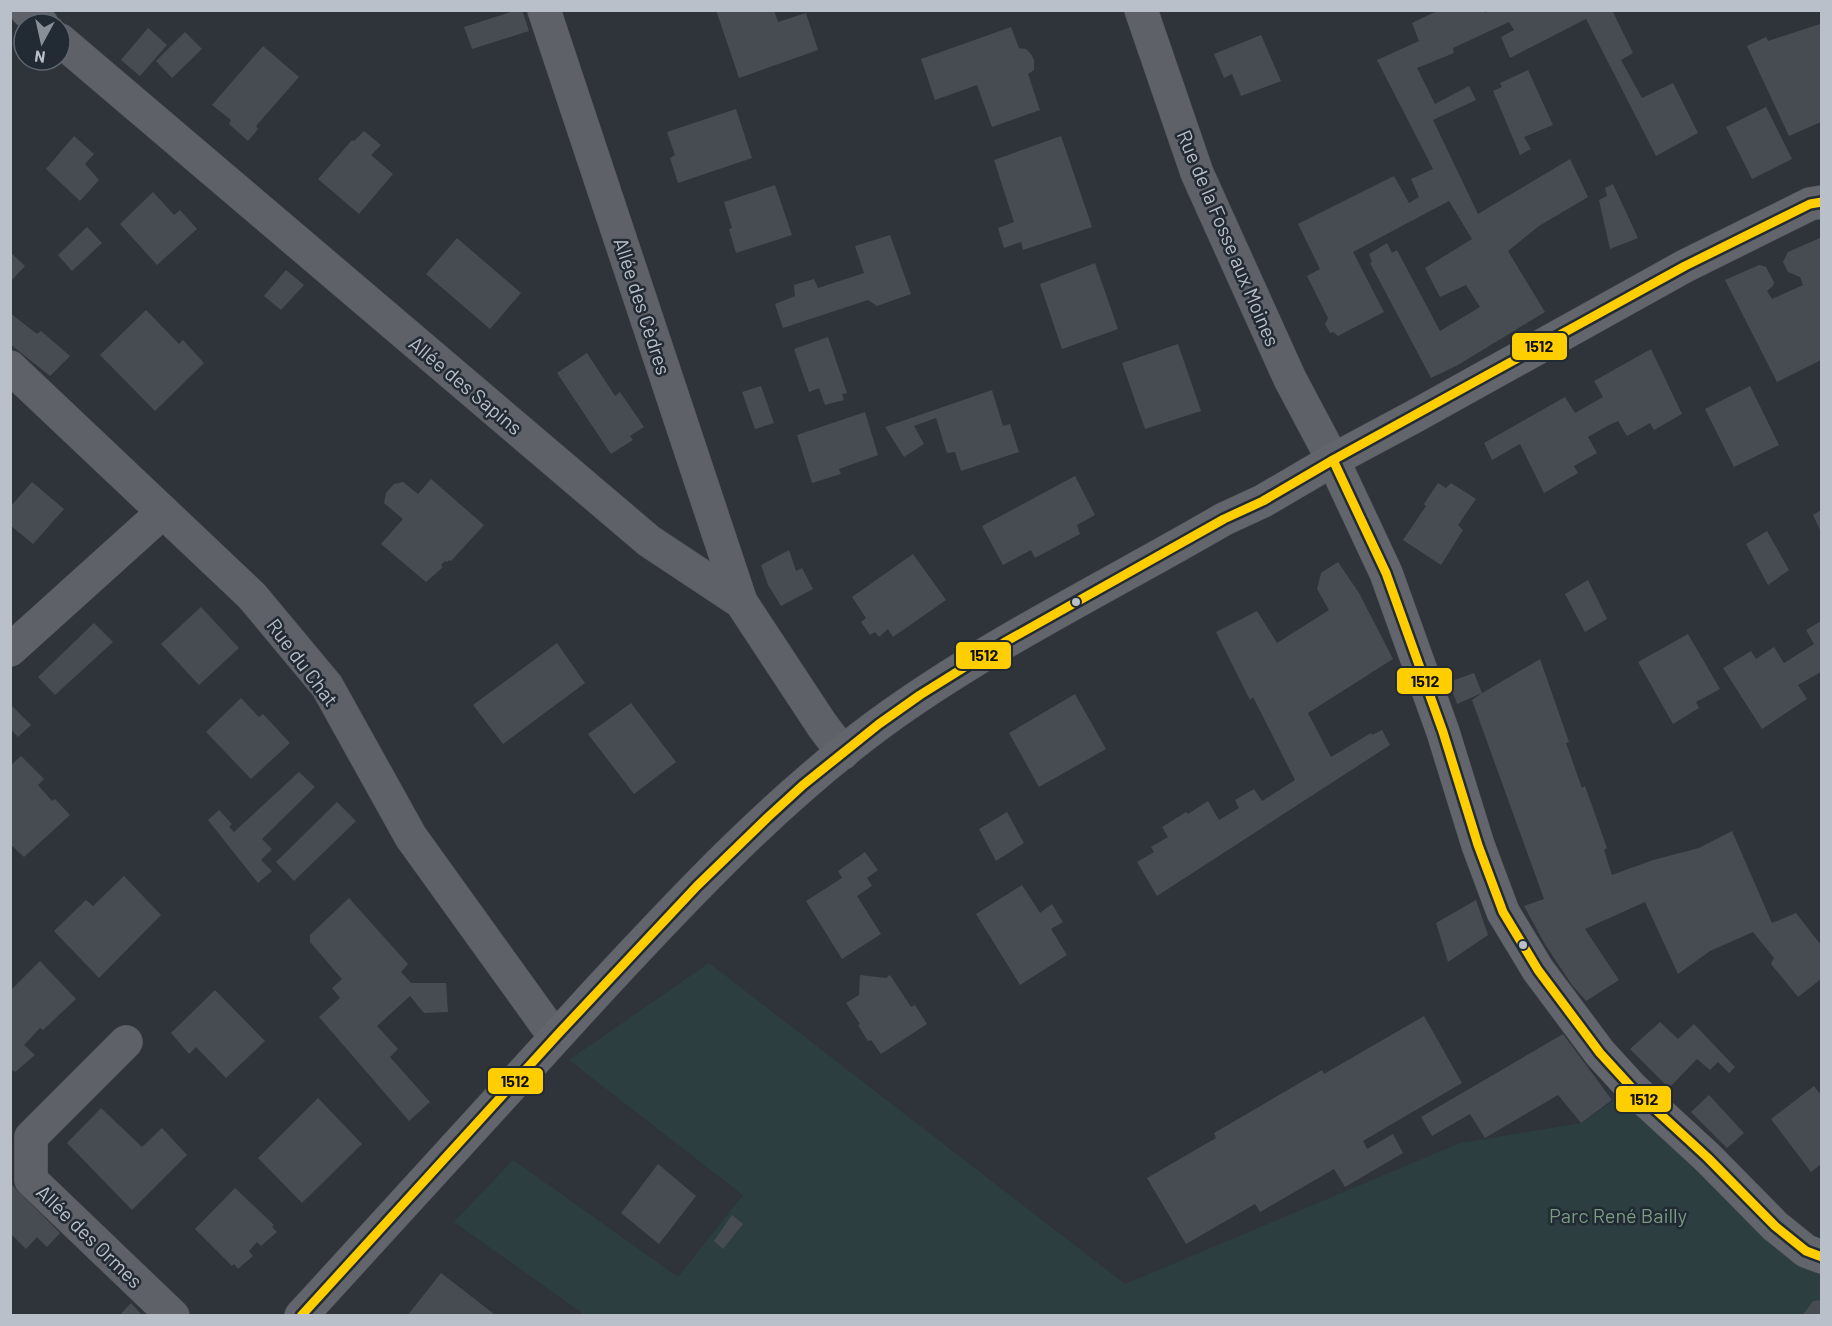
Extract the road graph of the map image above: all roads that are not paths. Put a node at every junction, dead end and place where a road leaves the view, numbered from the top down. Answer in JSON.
{"nodes":[{"id":1,"x":544,"y":10,"type":"edge"},
{"id":2,"x":1141,"y":10,"type":"edge"},
{"id":3,"x":72,"y":50,"type":"edge"},
{"id":4,"x":1821,"y":202,"type":"edge"},
{"id":5,"x":10,"y":367,"type":"edge"},
{"id":6,"x":1333,"y":460,"type":"junction"},
{"id":7,"x":164,"y":513,"type":"junction"},
{"id":8,"x":741,"y":602,"type":"junction"},
{"id":9,"x":10,"y":650,"type":"edge"},
{"id":10,"x":843,"y":753,"type":"junction"},
{"id":11,"x":555,"y":1037,"type":"junction"},
{"id":12,"x":126,"y":1042,"type":"dead end"},
{"id":13,"x":21,"y":1135,"type":"edge"},
{"id":14,"x":1821,"y":1257,"type":"edge"},
{"id":15,"x":173,"y":1316,"type":"edge"},
{"id":16,"x":301,"y":1316,"type":"edge"}],
"edges":[{"from":1,"to":8,"type":"street","name":"Allée des Cèdres"},
{"from":2,"to":6,"type":"street","name":"Rue de la Fosse aux Moines"},
{"from":3,"to":8,"type":"street","name":"Allée des Sapins"},
{"from":4,"to":6,"type":"street"},
{"from":5,"to":7,"type":"street","name":"Rue du Chat"},
{"from":6,"to":10,"type":"street"},
{"from":6,"to":14,"type":"street"},
{"from":7,"to":9,"type":"street"},
{"from":7,"to":11,"type":"street","name":"Rue du Chat"},
{"from":8,"to":10,"type":"street","name":"Allée des Sapins"},
{"from":10,"to":11,"type":"street"},
{"from":11,"to":16,"type":"street"},
{"from":12,"to":13,"type":"street","name":"Allée des Ormes"},
{"from":13,"to":15,"type":"street","name":"Allée des Ormes"}]}
